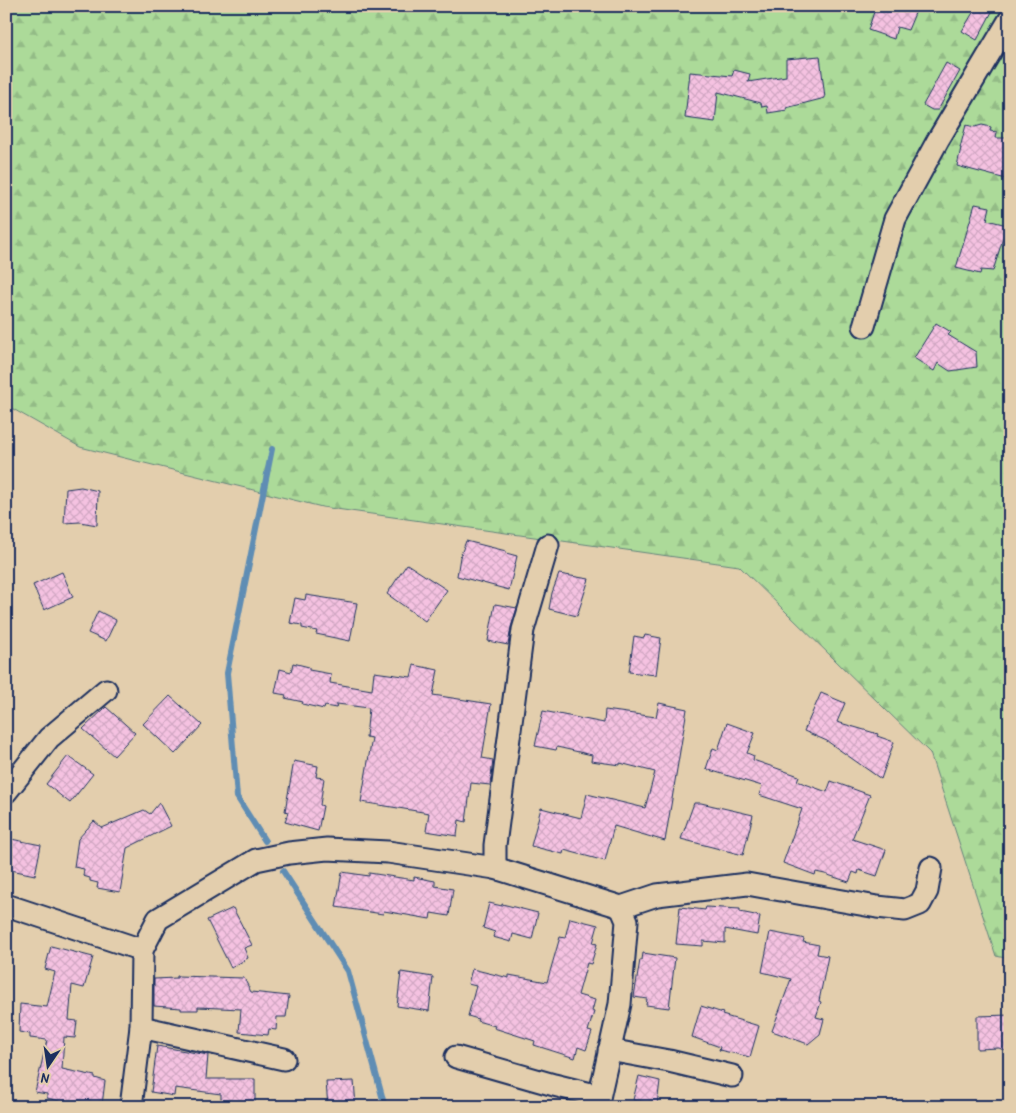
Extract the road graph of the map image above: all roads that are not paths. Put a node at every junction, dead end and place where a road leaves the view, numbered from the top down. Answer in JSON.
{"nodes":[{"id":1,"x":1010,"y":19,"type":"edge"},
{"id":2,"x":864,"y":326,"type":"dead end"},
{"id":3,"x":548,"y":544,"type":"dead end"},
{"id":4,"x":106,"y":690,"type":"dead end"},
{"id":5,"x":6,"y":792,"type":"edge"},
{"id":6,"x":495,"y":868,"type":"junction"},
{"id":7,"x":931,"y":868,"type":"dead end"},
{"id":8,"x":6,"y":905,"type":"edge"},
{"id":9,"x":621,"y":907,"type":"junction"},
{"id":10,"x":142,"y":950,"type":"junction"},
{"id":11,"x":141,"y":1026,"type":"junction"},
{"id":12,"x":609,"y":1050,"type":"junction"},
{"id":13,"x":456,"y":1058,"type":"dead end"},
{"id":14,"x":284,"y":1059,"type":"dead end"},
{"id":15,"x":732,"y":1076,"type":"dead end"},
{"id":16,"x":598,"y":1101,"type":"edge"},
{"id":17,"x":131,"y":1107,"type":"edge"}],
"edges":[{"from":1,"to":2,"type":"street"},
{"from":3,"to":6,"type":"street"},
{"from":4,"to":5,"type":"street"},
{"from":6,"to":9,"type":"street"},
{"from":6,"to":10,"type":"street"},
{"from":7,"to":9,"type":"street"},
{"from":8,"to":10,"type":"street"},
{"from":9,"to":12,"type":"street"},
{"from":10,"to":11,"type":"street"},
{"from":11,"to":14,"type":"street"},
{"from":11,"to":17,"type":"street"},
{"from":12,"to":15,"type":"street"},
{"from":12,"to":16,"type":"street"},
{"from":13,"to":16,"type":"street"}]}
